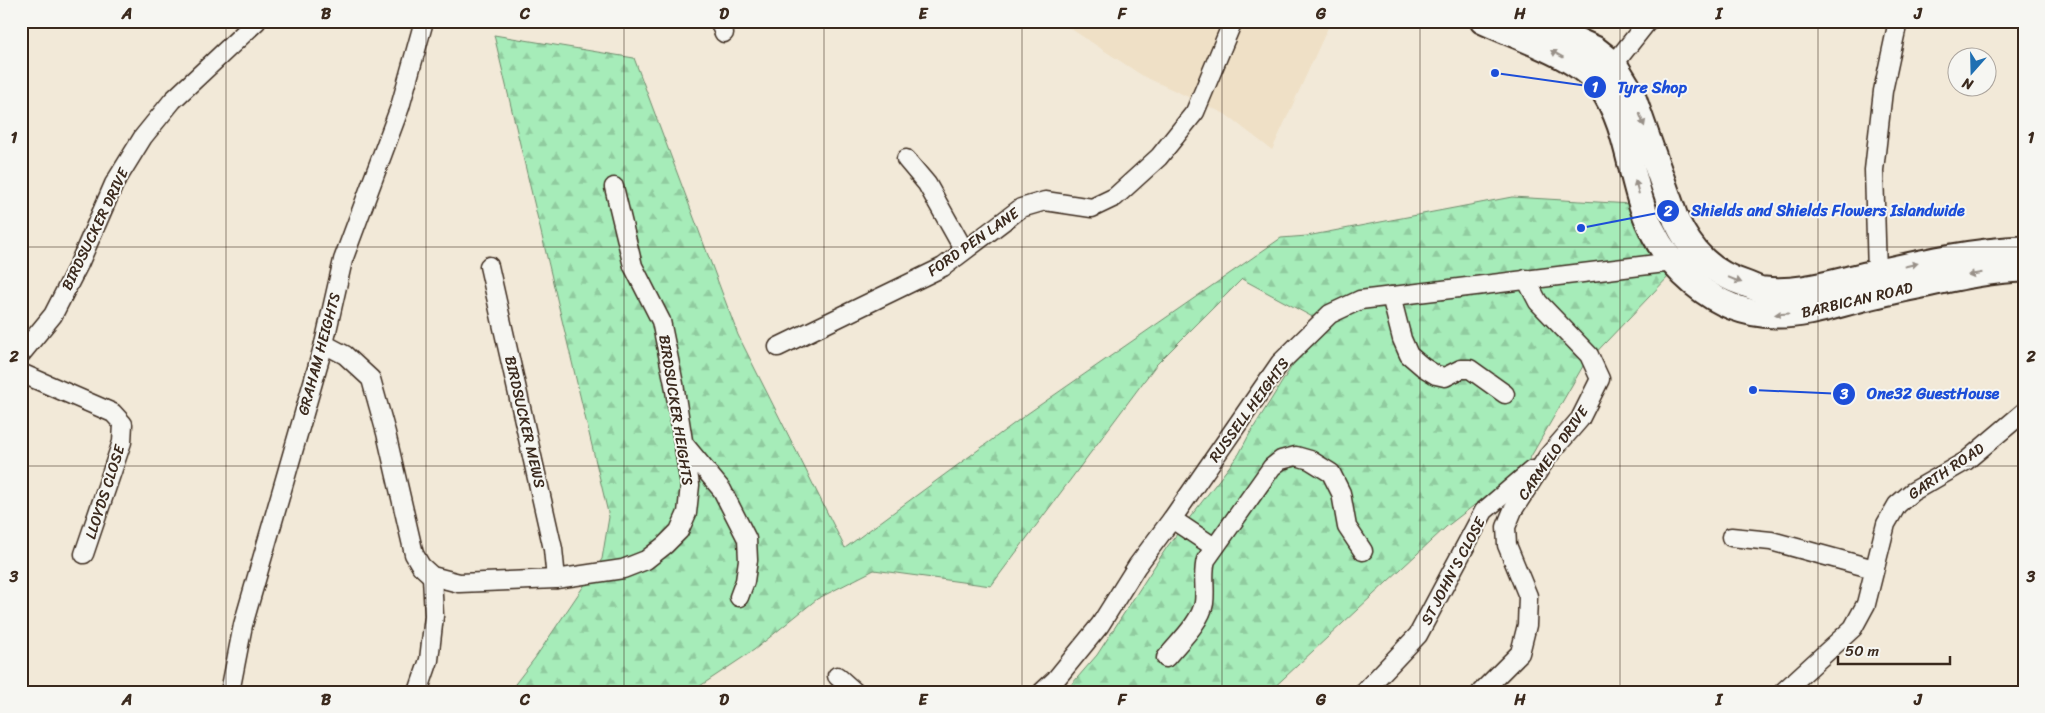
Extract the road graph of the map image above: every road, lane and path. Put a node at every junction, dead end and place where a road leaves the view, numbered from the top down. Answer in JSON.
{"nodes":[{"id":1,"x":257,"y":21,"type":"edge"},
{"id":2,"x":424,"y":21,"type":"edge"},
{"id":3,"x":1233,"y":21,"type":"edge"},
{"id":4,"x":1483,"y":21,"type":"edge"},
{"id":5,"x":1534,"y":21,"type":"edge"},
{"id":6,"x":1648,"y":21,"type":"edge"},
{"id":7,"x":1898,"y":21,"type":"edge"},
{"id":8,"x":1614,"y":64,"type":"junction"},
{"id":9,"x":906,"y":159,"type":"dead end"},
{"id":10,"x":614,"y":187,"type":"dead end"},
{"id":11,"x":2024,"y":249,"type":"edge"},
{"id":12,"x":964,"y":250,"type":"junction"},
{"id":13,"x":1696,"y":252,"type":"junction"},
{"id":14,"x":1672,"y":262,"type":"junction"},
{"id":15,"x":489,"y":266,"type":"dead end"},
{"id":16,"x":2024,"y":269,"type":"edge"},
{"id":17,"x":1877,"y":273,"type":"junction"},
{"id":18,"x":1526,"y":279,"type":"junction"},
{"id":19,"x":1391,"y":296,"type":"junction"},
{"id":20,"x":324,"y":344,"type":"junction"},
{"id":21,"x":778,"y":347,"type":"dead end"},
{"id":22,"x":21,"y":354,"type":"edge"},
{"id":23,"x":21,"y":373,"type":"edge"},
{"id":24,"x":1505,"y":394,"type":"dead end"},
{"id":25,"x":2024,"y":412,"type":"edge"},
{"id":26,"x":684,"y":444,"type":"junction"},
{"id":27,"x":1548,"y":456,"type":"junction"},
{"id":28,"x":1172,"y":519,"type":"junction"},
{"id":29,"x":1731,"y":537,"type":"dead end"},
{"id":30,"x":1214,"y":547,"type":"junction"},
{"id":31,"x":1363,"y":551,"type":"dead end"},
{"id":32,"x":84,"y":554,"type":"dead end"},
{"id":33,"x":1874,"y":569,"type":"junction"},
{"id":34,"x":432,"y":576,"type":"junction"},
{"id":35,"x":556,"y":579,"type":"junction"},
{"id":36,"x":739,"y":597,"type":"dead end"},
{"id":37,"x":1166,"y":658,"type":"dead end"},
{"id":38,"x":837,"y":676,"type":"dead end"},
{"id":39,"x":230,"y":692,"type":"edge"},
{"id":40,"x":418,"y":692,"type":"edge"},
{"id":41,"x":855,"y":692,"type":"edge"},
{"id":42,"x":1042,"y":692,"type":"edge"},
{"id":43,"x":1364,"y":692,"type":"edge"},
{"id":44,"x":1481,"y":692,"type":"edge"},
{"id":45,"x":1784,"y":692,"type":"edge"}],
"edges":[{"from":1,"to":22,"type":"street","name":"BIRDSUCKER DRIVE"},
{"from":2,"to":20,"type":"street","name":"GRAHAM HEIGHTS"},
{"from":3,"to":12,"type":"street","name":"FORD PEN LANE"},
{"from":14,"to":4,"type":"main road","name":"BARBICAN ROAD","one_way":true},
{"from":5,"to":8,"type":"main road","name":"BARBICAN ROAD"},
{"from":6,"to":8,"type":"street"},
{"from":7,"to":17,"type":"street"},
{"from":8,"to":13,"type":"main road","name":"BARBICAN ROAD","one_way":true},
{"from":9,"to":12,"type":"street"},
{"from":10,"to":26,"type":"street","name":"BIRDSUCKER HEIGHTS"},
{"from":17,"to":11,"type":"main road","name":"BARBICAN ROAD","one_way":true},
{"from":12,"to":21,"type":"street","name":"FORD PEN LANE"},
{"from":13,"to":14,"type":"street","name":"RUSSELL HEIGHTS"},
{"from":13,"to":17,"type":"main road","name":"BARBICAN ROAD","one_way":true},
{"from":16,"to":14,"type":"main road","name":"BARBICAN ROAD","one_way":true},
{"from":14,"to":18,"type":"street","name":"RUSSELL HEIGHTS"},
{"from":15,"to":35,"type":"street","name":"BIRDSUCKER MEWS"},
{"from":18,"to":19,"type":"street","name":"RUSSELL HEIGHTS"},
{"from":18,"to":27,"type":"street","name":"CARMELO DRIVE"},
{"from":19,"to":24,"type":"street"},
{"from":19,"to":28,"type":"street","name":"RUSSELL HEIGHTS"},
{"from":20,"to":34,"type":"street"},
{"from":20,"to":39,"type":"street","name":"GRAHAM HEIGHTS"},
{"from":23,"to":32,"type":"street","name":"LLOYDS CLOSE"},
{"from":25,"to":33,"type":"street","name":"GARTH ROAD"},
{"from":26,"to":35,"type":"street","name":"BIRDSUCKER HEIGHTS"},
{"from":26,"to":36,"type":"street"},
{"from":27,"to":43,"type":"street","name":"ST JOHN'S CLOSE"},
{"from":27,"to":44,"type":"street","name":"CARMELO DRIVE"},
{"from":28,"to":30,"type":"street"},
{"from":28,"to":42,"type":"street","name":"RUSSELL HEIGHTS"},
{"from":29,"to":33,"type":"street"},
{"from":30,"to":31,"type":"street"},
{"from":30,"to":37,"type":"street"},
{"from":33,"to":45,"type":"street","name":"GARTH ROAD"},
{"from":34,"to":35,"type":"street","name":"BIRDSUCKER HEIGHTS"},
{"from":34,"to":40,"type":"street"},
{"from":38,"to":41,"type":"street"}]}
